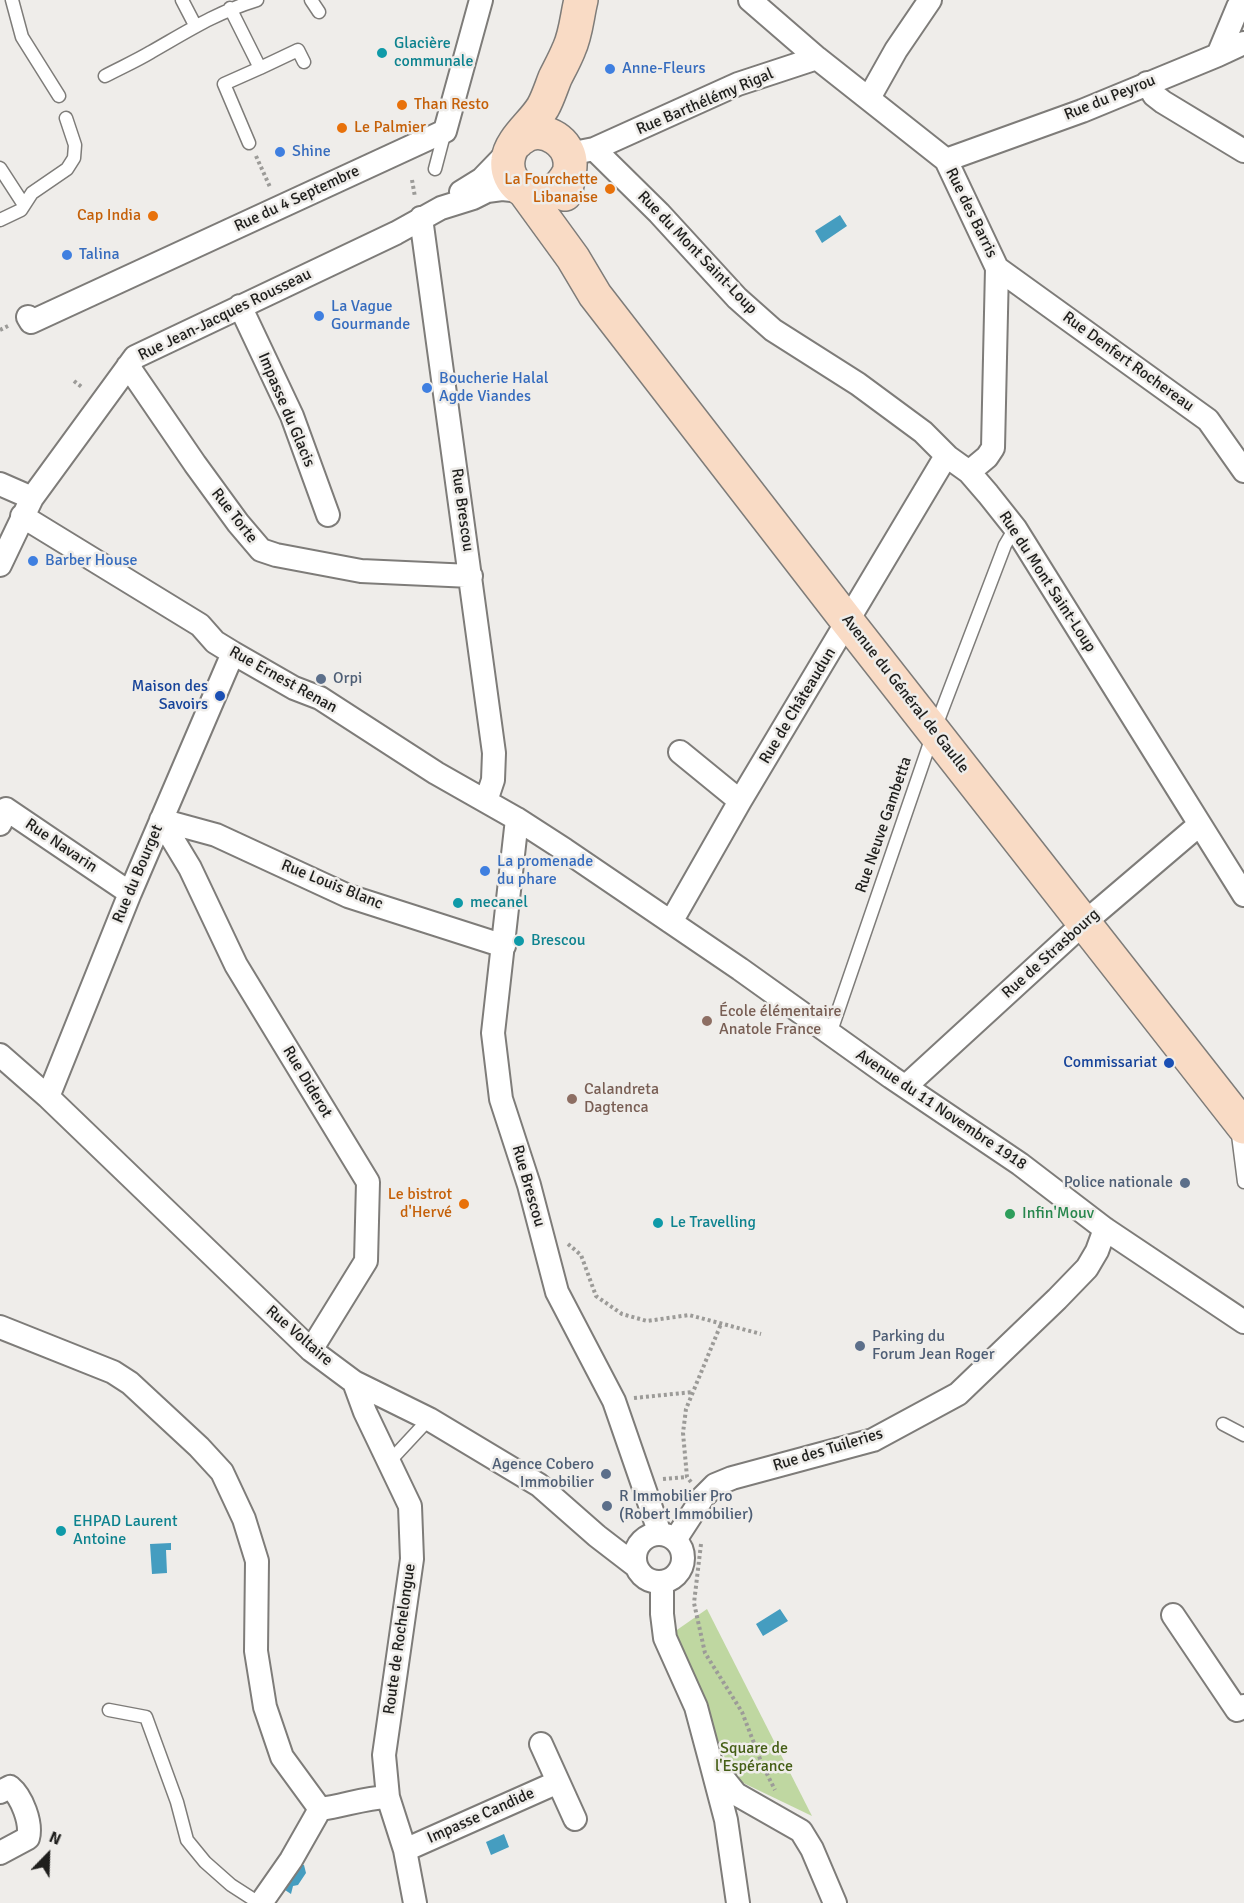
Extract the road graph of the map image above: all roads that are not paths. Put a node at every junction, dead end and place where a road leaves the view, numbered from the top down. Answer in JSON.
{"nodes":[{"id":1,"x":12,"y":0,"type":"edge"},
{"id":2,"x":182,"y":0,"type":"edge"},
{"id":3,"x":257,"y":0,"type":"edge"},
{"id":4,"x":311,"y":0,"type":"edge"},
{"id":5,"x":481,"y":0,"type":"edge"},
{"id":6,"x":581,"y":0,"type":"edge"},
{"id":7,"x":750,"y":0,"type":"edge"},
{"id":8,"x":930,"y":0,"type":"edge"},
{"id":9,"x":1242,"y":0,"type":"edge"},
{"id":10,"x":230,"y":8,"type":"junction"},
{"id":11,"x":319,"y":12,"type":"dead end"},
{"id":12,"x":195,"y":25,"type":"junction"},
{"id":13,"x":1244,"y":43,"type":"edge"},
{"id":14,"x":570,"y":47,"type":"junction"},
{"id":15,"x":1218,"y":55,"type":"junction"},
{"id":16,"x":817,"y":58,"type":"junction"},
{"id":17,"x":304,"y":62,"type":"dead end"},
{"id":18,"x":260,"y":68,"type":"junction"},
{"id":19,"x":105,"y":76,"type":"dead end"},
{"id":20,"x":1147,"y":83,"type":"junction"},
{"id":21,"x":59,"y":96,"type":"dead end"},
{"id":22,"x":869,"y":98,"type":"junction"},
{"id":23,"x":66,"y":118,"type":"dead end"},
{"id":24,"x":445,"y":131,"type":"junction"},
{"id":25,"x":249,"y":143,"type":"dead end"},
{"id":26,"x":514,"y":145,"type":"junction"},
{"id":27,"x":1244,"y":151,"type":"edge"},
{"id":28,"x":574,"y":157,"type":"junction"},
{"id":29,"x":946,"y":160,"type":"junction"},
{"id":30,"x":0,"y":168,"type":"edge"},
{"id":31,"x":435,"y":169,"type":"dead end"},
{"id":32,"x":524,"y":191,"type":"junction"},
{"id":33,"x":24,"y":205,"type":"junction"},
{"id":34,"x":426,"y":210,"type":"junction"},
{"id":35,"x":0,"y":220,"type":"edge"},
{"id":36,"x":573,"y":258,"type":"junction"},
{"id":37,"x":997,"y":268,"type":"junction"},
{"id":38,"x":240,"y":306,"type":"junction"},
{"id":39,"x":28,"y":317,"type":"dead end"},
{"id":40,"x":128,"y":366,"type":"junction"},
{"id":41,"x":948,"y":457,"type":"junction"},
{"id":42,"x":1244,"y":471,"type":"edge"},
{"id":43,"x":969,"y":472,"type":"junction"},
{"id":44,"x":0,"y":484,"type":"edge"},
{"id":45,"x":27,"y":507,"type":"junction"},
{"id":46,"x":328,"y":515,"type":"dead end"},
{"id":47,"x":1016,"y":528,"type":"junction"},
{"id":48,"x":0,"y":565,"type":"edge"},
{"id":49,"x":471,"y":576,"type":"junction"},
{"id":50,"x":848,"y":622,"type":"junction"},
{"id":51,"x":233,"y":653,"type":"junction"},
{"id":52,"x":934,"y":731,"type":"junction"},
{"id":53,"x":680,"y":752,"type":"dead end"},
{"id":54,"x":486,"y":801,"type":"junction"},
{"id":55,"x":740,"y":801,"type":"junction"},
{"id":56,"x":161,"y":819,"type":"junction"},
{"id":57,"x":517,"y":819,"type":"junction"},
{"id":58,"x":0,"y":824,"type":"edge"},
{"id":59,"x":1199,"y":825,"type":"junction"},
{"id":60,"x":130,"y":892,"type":"junction"},
{"id":61,"x":1244,"y":895,"type":"edge"},
{"id":62,"x":671,"y":922,"type":"junction"},
{"id":63,"x":1084,"y":923,"type":"junction"},
{"id":64,"x":504,"y":946,"type":"junction"},
{"id":65,"x":830,"y":1034,"type":"junction"},
{"id":66,"x":0,"y":1055,"type":"edge"},
{"id":67,"x":906,"y":1086,"type":"junction"},
{"id":68,"x":48,"y":1096,"type":"junction"},
{"id":69,"x":1240,"y":1121,"type":"edge"},
{"id":70,"x":1244,"y":1182,"type":"edge"},
{"id":71,"x":1105,"y":1229,"type":"junction"},
{"id":72,"x":1244,"y":1322,"type":"edge"},
{"id":73,"x":0,"y":1327,"type":"edge"},
{"id":74,"x":311,"y":1350,"type":"junction"},
{"id":75,"x":354,"y":1382,"type":"junction"},
{"id":76,"x":429,"y":1419,"type":"junction"},
{"id":77,"x":1223,"y":1424,"type":"dead end"},
{"id":78,"x":1244,"y":1436,"type":"edge"},
{"id":79,"x":389,"y":1462,"type":"junction"},
{"id":80,"x":667,"y":1537,"type":"junction"},
{"id":81,"x":636,"y":1566,"type":"junction"},
{"id":82,"x":662,"y":1582,"type":"junction"},
{"id":83,"x":1173,"y":1615,"type":"dead end"},
{"id":84,"x":1244,"y":1706,"type":"edge"},
{"id":85,"x":109,"y":1710,"type":"dead end"},
{"id":86,"x":541,"y":1744,"type":"dead end"},
{"id":87,"x":711,"y":1763,"type":"junction"},
{"id":88,"x":558,"y":1782,"type":"junction"},
{"id":89,"x":0,"y":1792,"type":"edge"},
{"id":90,"x":388,"y":1797,"type":"junction"},
{"id":91,"x":320,"y":1809,"type":"junction"},
{"id":92,"x":575,"y":1819,"type":"dead end"},
{"id":93,"x":405,"y":1850,"type":"junction"},
{"id":94,"x":0,"y":1853,"type":"edge"},
{"id":95,"x":260,"y":1903,"type":"edge"},
{"id":96,"x":415,"y":1903,"type":"edge"},
{"id":97,"x":738,"y":1903,"type":"edge"},
{"id":98,"x":835,"y":1903,"type":"edge"}],
"edges":[{"from":1,"to":21,"type":"lane"},
{"from":2,"to":12,"type":"lane"},
{"from":3,"to":10,"type":"lane"},
{"from":4,"to":11,"type":"lane"},
{"from":5,"to":24,"type":"street"},
{"from":6,"to":14,"type":"main road"},
{"from":7,"to":16,"type":"street","name":"Rue des Barris"},
{"from":8,"to":22,"type":"street"},
{"from":9,"to":15,"type":"street"},
{"from":10,"to":12,"type":"lane"},
{"from":10,"to":18,"type":"lane"},
{"from":12,"to":19,"type":"lane"},
{"from":13,"to":15,"type":"street","name":"Rue du Peyrou"},
{"from":14,"to":26,"type":"main road"},
{"from":14,"to":28,"type":"main road","name":"Avenue du Général de Gaulle"},
{"from":15,"to":20,"type":"street","name":"Rue du Peyrou"},
{"from":16,"to":22,"type":"street","name":"Rue des Barris"},
{"from":16,"to":28,"type":"street","name":"Rue Barthélémy Rigal"},
{"from":17,"to":18,"type":"lane"},
{"from":18,"to":25,"type":"lane"},
{"from":20,"to":27,"type":"street"},
{"from":20,"to":29,"type":"street","name":"Rue du Peyrou"},
{"from":22,"to":29,"type":"street","name":"Rue des Barris"},
{"from":23,"to":33,"type":"lane"},
{"from":24,"to":31,"type":"lane"},
{"from":24,"to":39,"type":"street","name":"Rue du 4 Septembre"},
{"from":26,"to":28,"type":"main road"},
{"from":26,"to":32,"type":"main road"},
{"from":26,"to":34,"type":"street","name":"Rue Jean-Jacques Rousseau"},
{"from":28,"to":32,"type":"main road"},
{"from":28,"to":36,"type":"main road","name":"Avenue du Général de Gaulle"},
{"from":28,"to":41,"type":"street","name":"Rue du Mont Saint-Loup"},
{"from":29,"to":37,"type":"street","name":"Rue des Barris"},
{"from":30,"to":33,"type":"lane"},
{"from":32,"to":34,"type":"street","name":"Rue Jean-Jacques Rousseau"},
{"from":32,"to":36,"type":"main road","name":"Avenue du Général de Gaulle"},
{"from":33,"to":35,"type":"lane"},
{"from":34,"to":38,"type":"street","name":"Rue Jean-Jacques Rousseau"},
{"from":34,"to":49,"type":"street","name":"Rue Brescou"},
{"from":36,"to":50,"type":"main road","name":"Avenue du Général de Gaulle"},
{"from":37,"to":42,"type":"street","name":"Rue Denfert Rochereau"},
{"from":37,"to":43,"type":"street","name":"Rue des Barris"},
{"from":38,"to":40,"type":"street","name":"Rue Jean-Jacques Rousseau"},
{"from":38,"to":46,"type":"street","name":"Impasse du Glacis"},
{"from":40,"to":45,"type":"street","name":"Rue Jean-Jacques Rousseau"},
{"from":40,"to":49,"type":"street","name":"Rue Torte"},
{"from":41,"to":43,"type":"street","name":"Rue du Mont Saint-Loup"},
{"from":41,"to":50,"type":"street","name":"Rue de Châteaudun"},
{"from":43,"to":47,"type":"street","name":"Rue du Mont Saint-Loup"},
{"from":44,"to":45,"type":"street"},
{"from":45,"to":48,"type":"street","name":"Rue Jean-Jacques Rousseau"},
{"from":45,"to":51,"type":"street","name":"Rue Ernest Renan"},
{"from":47,"to":52,"type":"lane","name":"Rue Neuve Gambetta"},
{"from":47,"to":59,"type":"street","name":"Rue du Mont Saint-Loup"},
{"from":49,"to":54,"type":"street","name":"Rue Brescou"},
{"from":50,"to":52,"type":"main road","name":"Avenue du Général de Gaulle"},
{"from":50,"to":55,"type":"street","name":"Rue de Châteaudun"},
{"from":51,"to":54,"type":"street","name":"Rue Ernest Renan"},
{"from":51,"to":56,"type":"street","name":"Rue du Bourget"},
{"from":52,"to":63,"type":"main road","name":"Avenue du Général de Gaulle"},
{"from":52,"to":65,"type":"lane","name":"Rue Neuve Gambetta"},
{"from":53,"to":55,"type":"street"},
{"from":54,"to":57,"type":"street","name":"Avenue du 11 Novembre 1918"},
{"from":55,"to":62,"type":"street","name":"Rue de Châteaudun"},
{"from":56,"to":60,"type":"street","name":"Rue du Bourget"},
{"from":56,"to":64,"type":"street","name":"Rue Louis Blanc"},
{"from":56,"to":74,"type":"street","name":"Rue Diderot"},
{"from":57,"to":62,"type":"street","name":"Avenue du 11 Novembre 1918"},
{"from":57,"to":64,"type":"street","name":"Rue Brescou"},
{"from":58,"to":60,"type":"street","name":"Rue Navarin"},
{"from":59,"to":61,"type":"street","name":"Rue du Mont Saint-Loup"},
{"from":59,"to":63,"type":"street","name":"Rue de Strasbourg"},
{"from":60,"to":68,"type":"street","name":"Rue du Bourget"},
{"from":62,"to":65,"type":"street","name":"Avenue du 11 Novembre 1918"},
{"from":63,"to":67,"type":"street","name":"Rue de Strasbourg"},
{"from":63,"to":69,"type":"main road","name":"Avenue du Général de Gaulle"},
{"from":64,"to":80,"type":"street","name":"Rue Brescou"},
{"from":65,"to":67,"type":"street","name":"Avenue du 11 Novembre 1918"},
{"from":66,"to":68,"type":"street","name":"Rue Voltaire"},
{"from":67,"to":71,"type":"street","name":"Avenue du 11 Novembre 1918"},
{"from":68,"to":74,"type":"street","name":"Rue Voltaire"},
{"from":69,"to":70,"type":"lane"},
{"from":71,"to":72,"type":"street","name":"Avenue du 11 Novembre 1918"},
{"from":71,"to":80,"type":"street","name":"Rue des Tuileries"},
{"from":73,"to":91,"type":"street"},
{"from":74,"to":75,"type":"street","name":"Rue Voltaire"},
{"from":75,"to":76,"type":"street","name":"Rue Voltaire"},
{"from":75,"to":79,"type":"street","name":"Route de Rochelongue"},
{"from":76,"to":79,"type":"lane"},
{"from":76,"to":81,"type":"street","name":"Rue Voltaire"},
{"from":77,"to":78,"type":"lane"},
{"from":79,"to":90,"type":"street","name":"Route de Rochelongue"},
{"from":80,"to":81,"type":"street"},
{"from":80,"to":82,"type":"street"},
{"from":81,"to":82,"type":"street"},
{"from":82,"to":87,"type":"street"},
{"from":83,"to":84,"type":"street"},
{"from":85,"to":95,"type":"lane"},
{"from":86,"to":88,"type":"street"},
{"from":87,"to":97,"type":"street"},
{"from":87,"to":98,"type":"street"},
{"from":88,"to":92,"type":"street"},
{"from":88,"to":93,"type":"street","name":"Impasse Candide"},
{"from":89,"to":94,"type":"street"},
{"from":90,"to":91,"type":"street"},
{"from":90,"to":93,"type":"street","name":"Route de Rochelongue"},
{"from":91,"to":95,"type":"street"},
{"from":93,"to":96,"type":"street","name":"Route de Rochelongue"}]}
